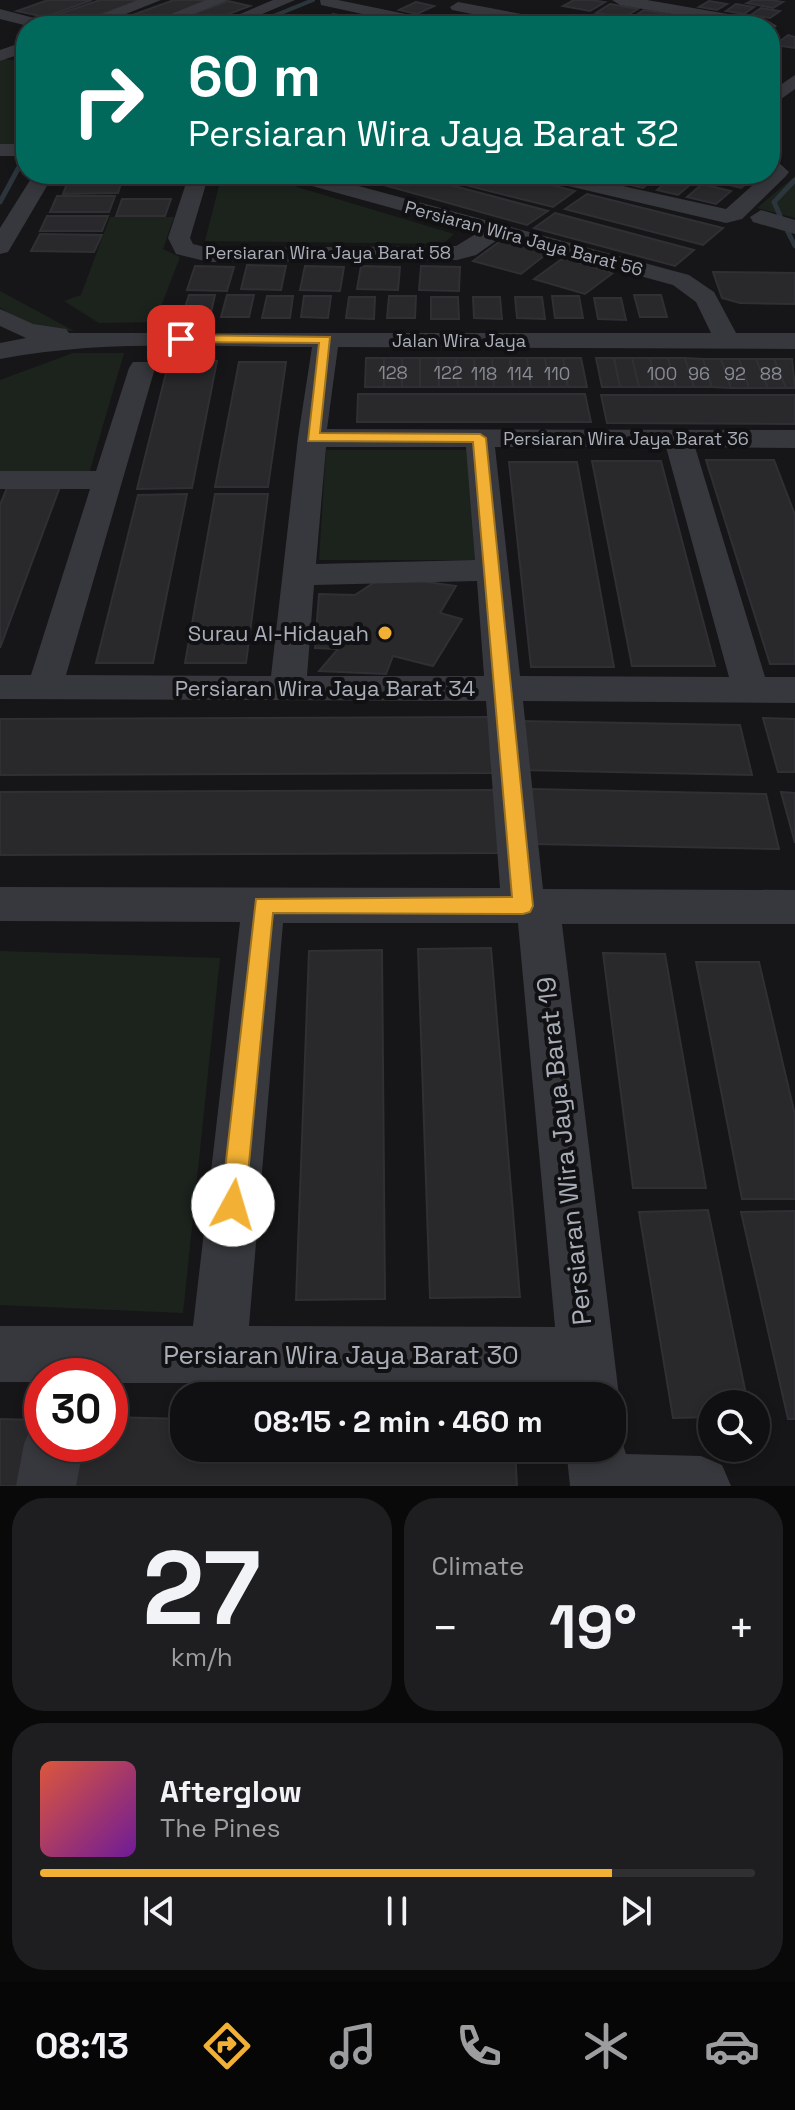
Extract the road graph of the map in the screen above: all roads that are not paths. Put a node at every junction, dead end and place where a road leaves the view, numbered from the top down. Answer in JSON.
{"nodes":[{"id":1,"x":28,"y":0,"type":"edge"},
{"id":2,"x":153,"y":0,"type":"edge"},
{"id":3,"x":220,"y":0,"type":"edge"},
{"id":4,"x":228,"y":0,"type":"edge"},
{"id":5,"x":287,"y":0,"type":"edge"},
{"id":6,"x":620,"y":0,"type":"edge"},
{"id":7,"x":324,"y":3,"type":"edge"},
{"id":8,"x":268,"y":8,"type":"junction"},
{"id":9,"x":0,"y":12,"type":"edge"},
{"id":10,"x":442,"y":14,"type":"edge"},
{"id":11,"x":109,"y":16,"type":"edge"},
{"id":12,"x":176,"y":16,"type":"edge"},
{"id":13,"x":247,"y":16,"type":"edge"},
{"id":14,"x":711,"y":16,"type":"edge"},
{"id":15,"x":13,"y":150,"type":"edge"},
{"id":16,"x":0,"y":169,"type":"edge"},
{"id":17,"x":38,"y":184,"type":"edge"},
{"id":18,"x":196,"y":184,"type":"edge"},
{"id":19,"x":327,"y":184,"type":"edge"},
{"id":20,"x":582,"y":184,"type":"edge"},
{"id":21,"x":766,"y":184,"type":"edge"},
{"id":22,"x":761,"y":217,"type":"dead end"},
{"id":23,"x":795,"y":227,"type":"edge"},
{"id":24,"x":496,"y":230,"type":"junction"},
{"id":25,"x":0,"y":247,"type":"edge"},
{"id":26,"x":33,"y":306,"type":"dead end"},
{"id":27,"x":5,"y":320,"type":"edge"},
{"id":28,"x":88,"y":338,"type":"junction"},
{"id":29,"x":326,"y":340,"type":"junction"},
{"id":30,"x":726,"y":340,"type":"junction"},
{"id":31,"x":795,"y":341,"type":"edge"},
{"id":32,"x":0,"y":350,"type":"edge"},
{"id":33,"x":142,"y":368,"type":"dead end"},
{"id":34,"x":0,"y":372,"type":"edge"},
{"id":35,"x":312,"y":438,"type":"junction"},
{"id":36,"x":480,"y":438,"type":"junction"},
{"id":37,"x":678,"y":438,"type":"junction"},
{"id":38,"x":795,"y":439,"type":"edge"},
{"id":39,"x":0,"y":480,"type":"edge"},
{"id":40,"x":108,"y":480,"type":"junction"},
{"id":41,"x":492,"y":570,"type":"junction"},
{"id":42,"x":299,"y":575,"type":"junction"},
{"id":43,"x":45,"y":686,"type":"junction"},
{"id":44,"x":0,"y":687,"type":"edge"},
{"id":45,"x":288,"y":687,"type":"junction"},
{"id":46,"x":502,"y":689,"type":"junction"},
{"id":47,"x":751,"y":690,"type":"junction"},
{"id":48,"x":795,"y":690,"type":"edge"},
{"id":49,"x":0,"y":904,"type":"edge"},
{"id":50,"x":263,"y":905,"type":"junction"},
{"id":51,"x":530,"y":906,"type":"junction"},
{"id":52,"x":793,"y":912,"type":"edge"},
{"id":53,"x":0,"y":1354,"type":"edge"},
{"id":54,"x":218,"y":1355,"type":"junction"},
{"id":55,"x":25,"y":1358,"type":"edge"},
{"id":56,"x":128,"y":1361,"type":"edge"},
{"id":57,"x":588,"y":1376,"type":"edge"},
{"id":58,"x":51,"y":1462,"type":"edge"},
{"id":59,"x":598,"y":1473,"type":"edge"},
{"id":60,"x":46,"y":1486,"type":"edge"},
{"id":61,"x":701,"y":1486,"type":"edge"}],
"edges":[{"from":1,"to":9,"type":"street"},
{"from":2,"to":11,"type":"street"},
{"from":3,"to":12,"type":"street"},
{"from":4,"to":8,"type":"street"},
{"from":5,"to":8,"type":"street"},
{"from":6,"to":14,"type":"street"},
{"from":7,"to":10,"type":"street"},
{"from":8,"to":13,"type":"street"},
{"from":15,"to":16,"type":"street"},
{"from":17,"to":25,"type":"street"},
{"from":18,"to":24,"type":"street","name":"Persiaran Wira Jaya Barat 58"},
{"from":19,"to":24,"type":"street","name":"Persiaran Wira Jaya Barat 56"},
{"from":20,"to":21,"type":"street"},
{"from":22,"to":23,"type":"street"},
{"from":24,"to":30,"type":"street","name":"Persiaran Wira Jaya Barat 56"},
{"from":26,"to":28,"type":"street"},
{"from":27,"to":28,"type":"street","name":"Jalan Wira Jaya"},
{"from":27,"to":32,"type":"street"},
{"from":28,"to":29,"type":"street","name":"Jalan Wira Jaya"},
{"from":28,"to":32,"type":"street","name":"Jalan Wira Jaya"},
{"from":28,"to":34,"type":"street"},
{"from":29,"to":30,"type":"street","name":"Jalan Wira Jaya"},
{"from":29,"to":35,"type":"street"},
{"from":30,"to":31,"type":"street","name":"Jalan Wira Jaya"},
{"from":33,"to":40,"type":"street"},
{"from":35,"to":36,"type":"street","name":"Persiaran Wira Jaya Barat 36"},
{"from":35,"to":42,"type":"street"},
{"from":36,"to":37,"type":"street","name":"Persiaran Wira Jaya Barat 36"},
{"from":36,"to":41,"type":"street","name":"Persiaran Wira Jaya Barat 19"},
{"from":37,"to":38,"type":"street","name":"Persiaran Wira Jaya Barat 36"},
{"from":37,"to":47,"type":"street"},
{"from":39,"to":40,"type":"street"},
{"from":40,"to":43,"type":"street"},
{"from":41,"to":42,"type":"street"},
{"from":41,"to":46,"type":"street","name":"Persiaran Wira Jaya Barat 19"},
{"from":42,"to":45,"type":"street"},
{"from":43,"to":44,"type":"street","name":"Persiaran Wira Jaya Barat 34"},
{"from":43,"to":45,"type":"street","name":"Persiaran Wira Jaya Barat 34"},
{"from":45,"to":46,"type":"street","name":"Persiaran Wira Jaya Barat 34"},
{"from":46,"to":47,"type":"street","name":"Persiaran Wira Jaya Barat 34"},
{"from":46,"to":51,"type":"street","name":"Persiaran Wira Jaya Barat 19"},
{"from":47,"to":48,"type":"street","name":"Persiaran Wira Jaya Barat 34"},
{"from":49,"to":50,"type":"street"},
{"from":50,"to":51,"type":"street"},
{"from":50,"to":54,"type":"street"},
{"from":51,"to":52,"type":"street"},
{"from":51,"to":57,"type":"street","name":"Persiaran Wira Jaya Barat 19"},
{"from":53,"to":55,"type":"street","name":"Persiaran Wira Jaya Barat 30"},
{"from":54,"to":56,"type":"street","name":"Persiaran Wira Jaya Barat 30"},
{"from":54,"to":57,"type":"street","name":"Persiaran Wira Jaya Barat 30"},
{"from":58,"to":60,"type":"street"},
{"from":59,"to":61,"type":"street"}]}
